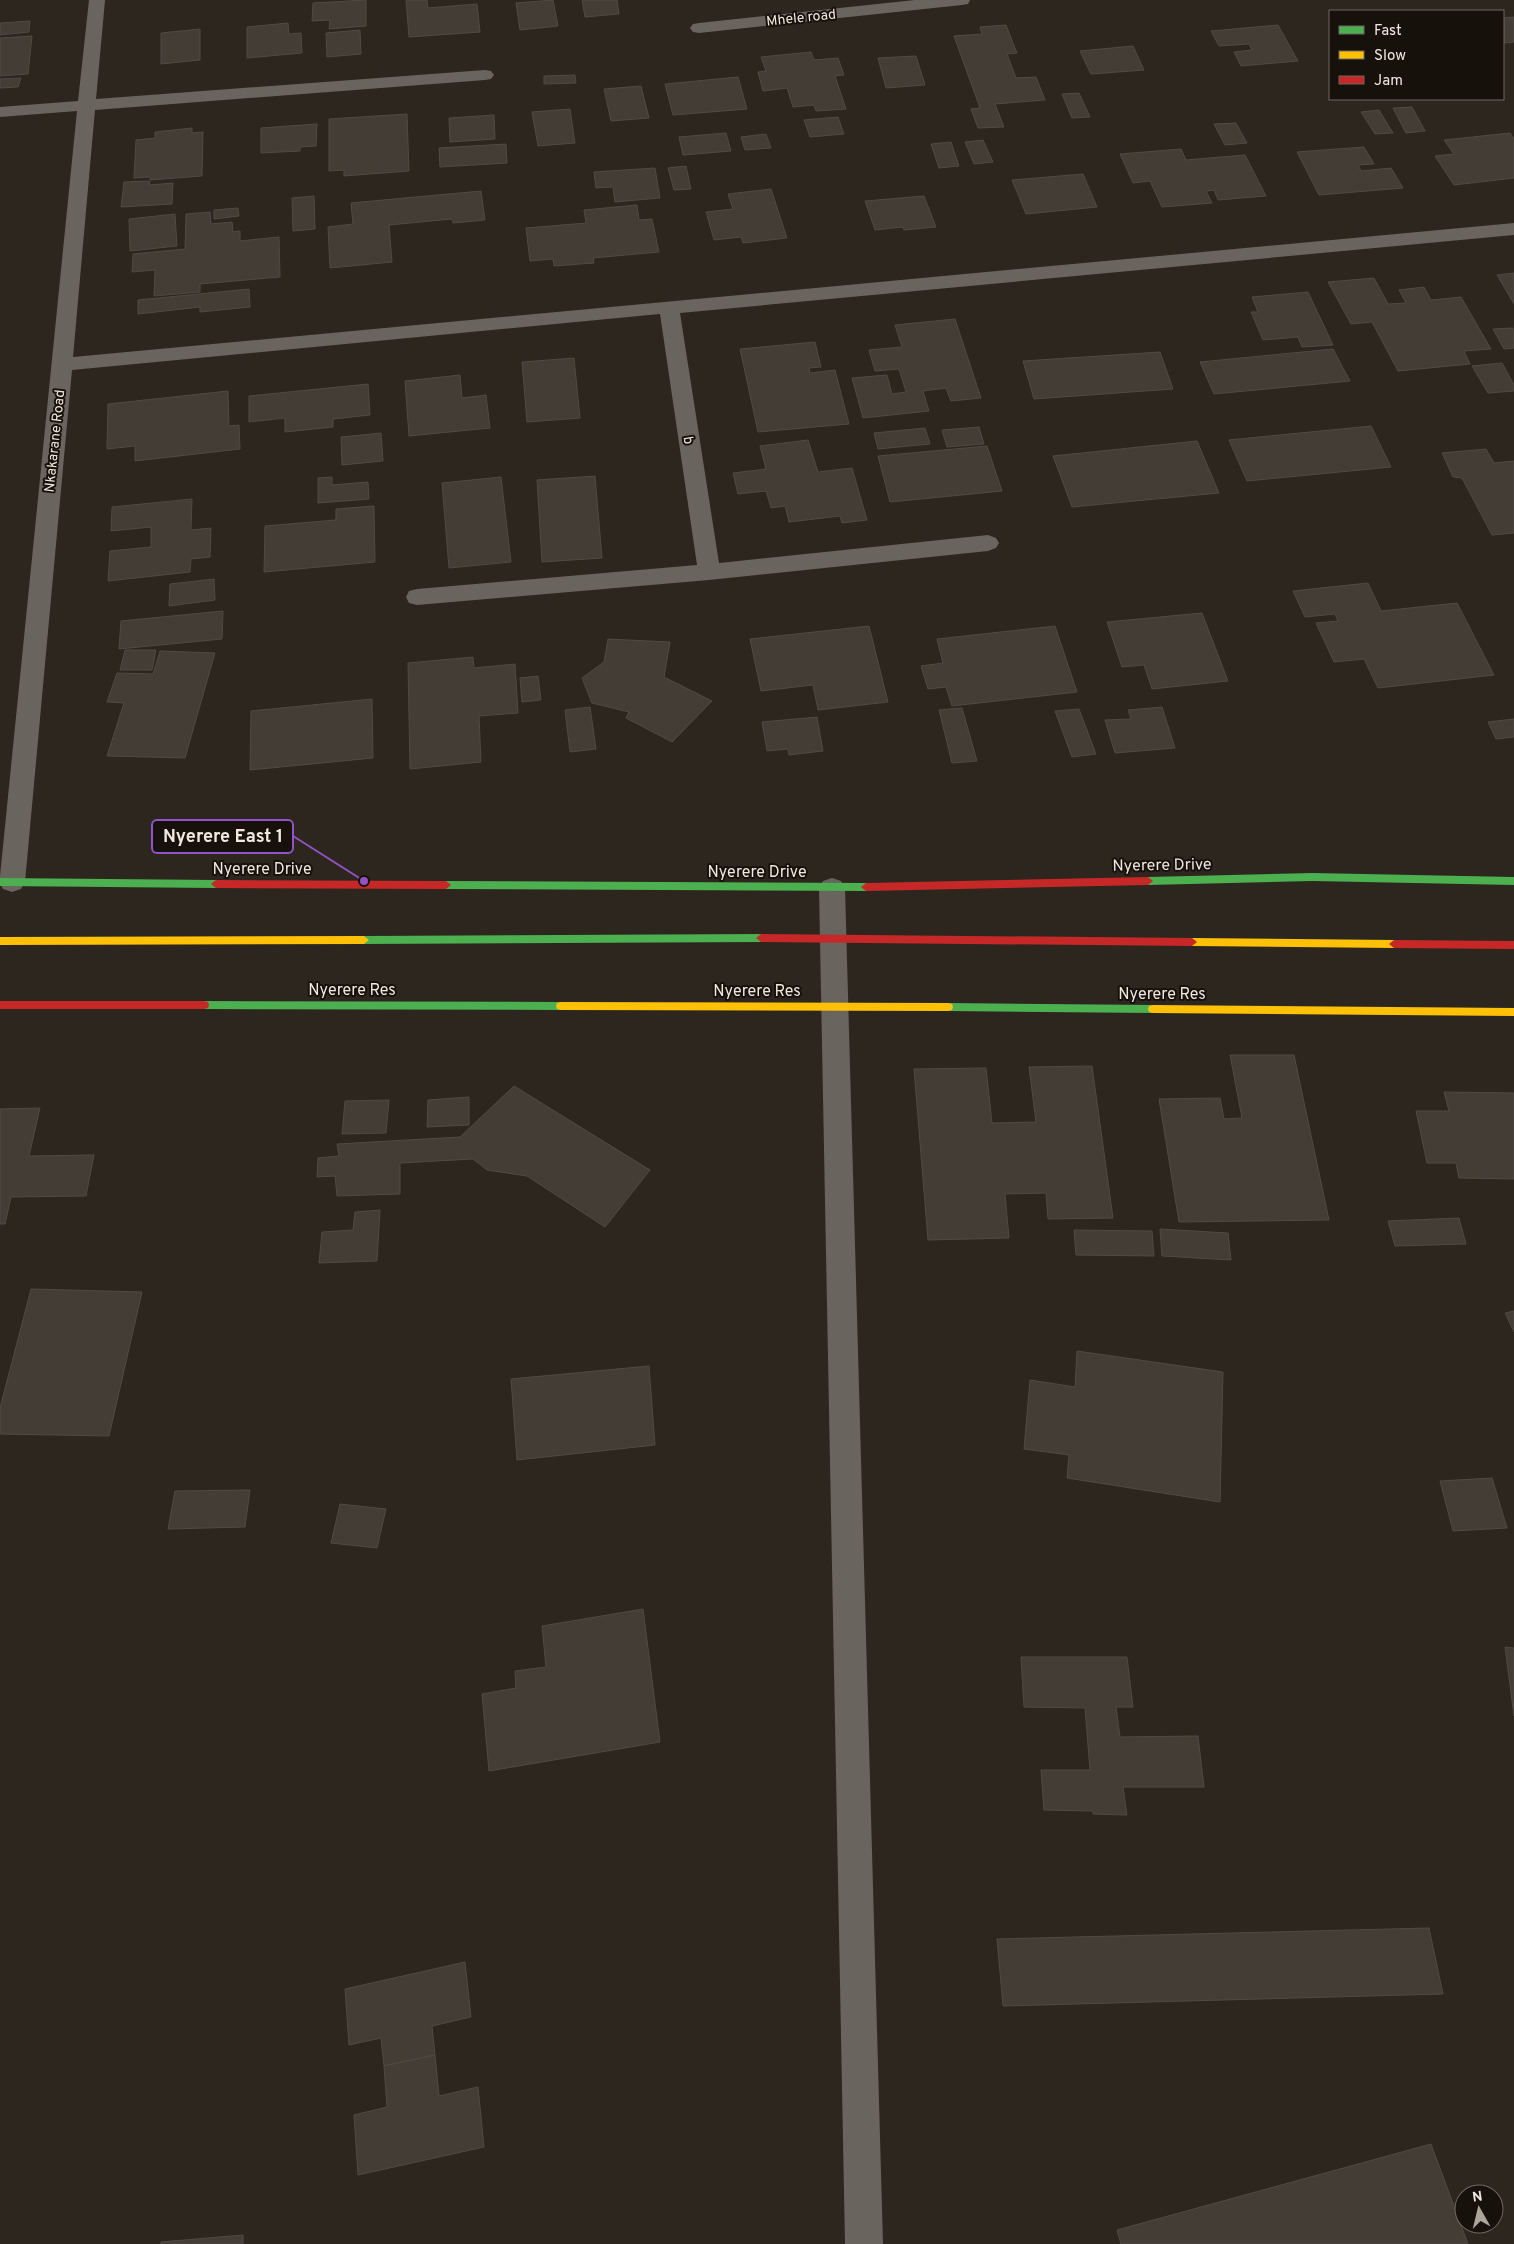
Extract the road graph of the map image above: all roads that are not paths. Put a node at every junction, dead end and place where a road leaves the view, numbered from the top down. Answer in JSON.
{"nodes":[{"id":1,"x":96,"y":0,"type":"edge"},
{"id":2,"x":962,"y":0,"type":"edge"},
{"id":3,"x":699,"y":28,"type":"dead end"},
{"id":4,"x":485,"y":75,"type":"dead end"},
{"id":5,"x":87,"y":106,"type":"junction"},
{"id":6,"x":0,"y":112,"type":"edge"},
{"id":7,"x":1514,"y":229,"type":"edge"},
{"id":8,"x":669,"y":308,"type":"junction"},
{"id":9,"x":62,"y":364,"type":"junction"},
{"id":10,"x":988,"y":543,"type":"dead end"},
{"id":11,"x":709,"y":572,"type":"junction"},
{"id":12,"x":417,"y":597,"type":"dead end"},
{"id":13,"x":1514,"y":881,"type":"edge"},
{"id":14,"x":6,"y":882,"type":"edge"},
{"id":15,"x":832,"y":888,"type":"junction"},
{"id":16,"x":834,"y":938,"type":"junction"},
{"id":17,"x":0,"y":941,"type":"edge"},
{"id":18,"x":1514,"y":945,"type":"edge"},
{"id":19,"x":0,"y":1005,"type":"edge"},
{"id":20,"x":835,"y":1006,"type":"junction"},
{"id":21,"x":1514,"y":1012,"type":"edge"},
{"id":22,"x":864,"y":2244,"type":"edge"}],
"edges":[{"from":1,"to":5,"type":"street","name":"Nkakarane Road"},
{"from":2,"to":3,"type":"street","name":"Mhele road"},
{"from":4,"to":5,"type":"street"},
{"from":5,"to":6,"type":"street"},
{"from":5,"to":9,"type":"street","name":"Nkakarane Road"},
{"from":7,"to":8,"type":"street"},
{"from":8,"to":9,"type":"street"},
{"from":8,"to":11,"type":"street","name":"b"},
{"from":9,"to":14,"type":"street","name":"Nkakarane Road"},
{"from":10,"to":11,"type":"street"},
{"from":11,"to":12,"type":"street"},
{"from":13,"to":15,"type":"main road","name":"Nyerere Drive"},
{"from":14,"to":15,"type":"main road","name":"Nyerere Drive"},
{"from":15,"to":16,"type":"street"},
{"from":16,"to":17,"type":"main road"},
{"from":16,"to":18,"type":"main road"},
{"from":16,"to":20,"type":"street"},
{"from":19,"to":20,"type":"main road","name":"Nyerere Res"},
{"from":20,"to":21,"type":"main road","name":"Nyerere Res"},
{"from":20,"to":22,"type":"street"}]}
